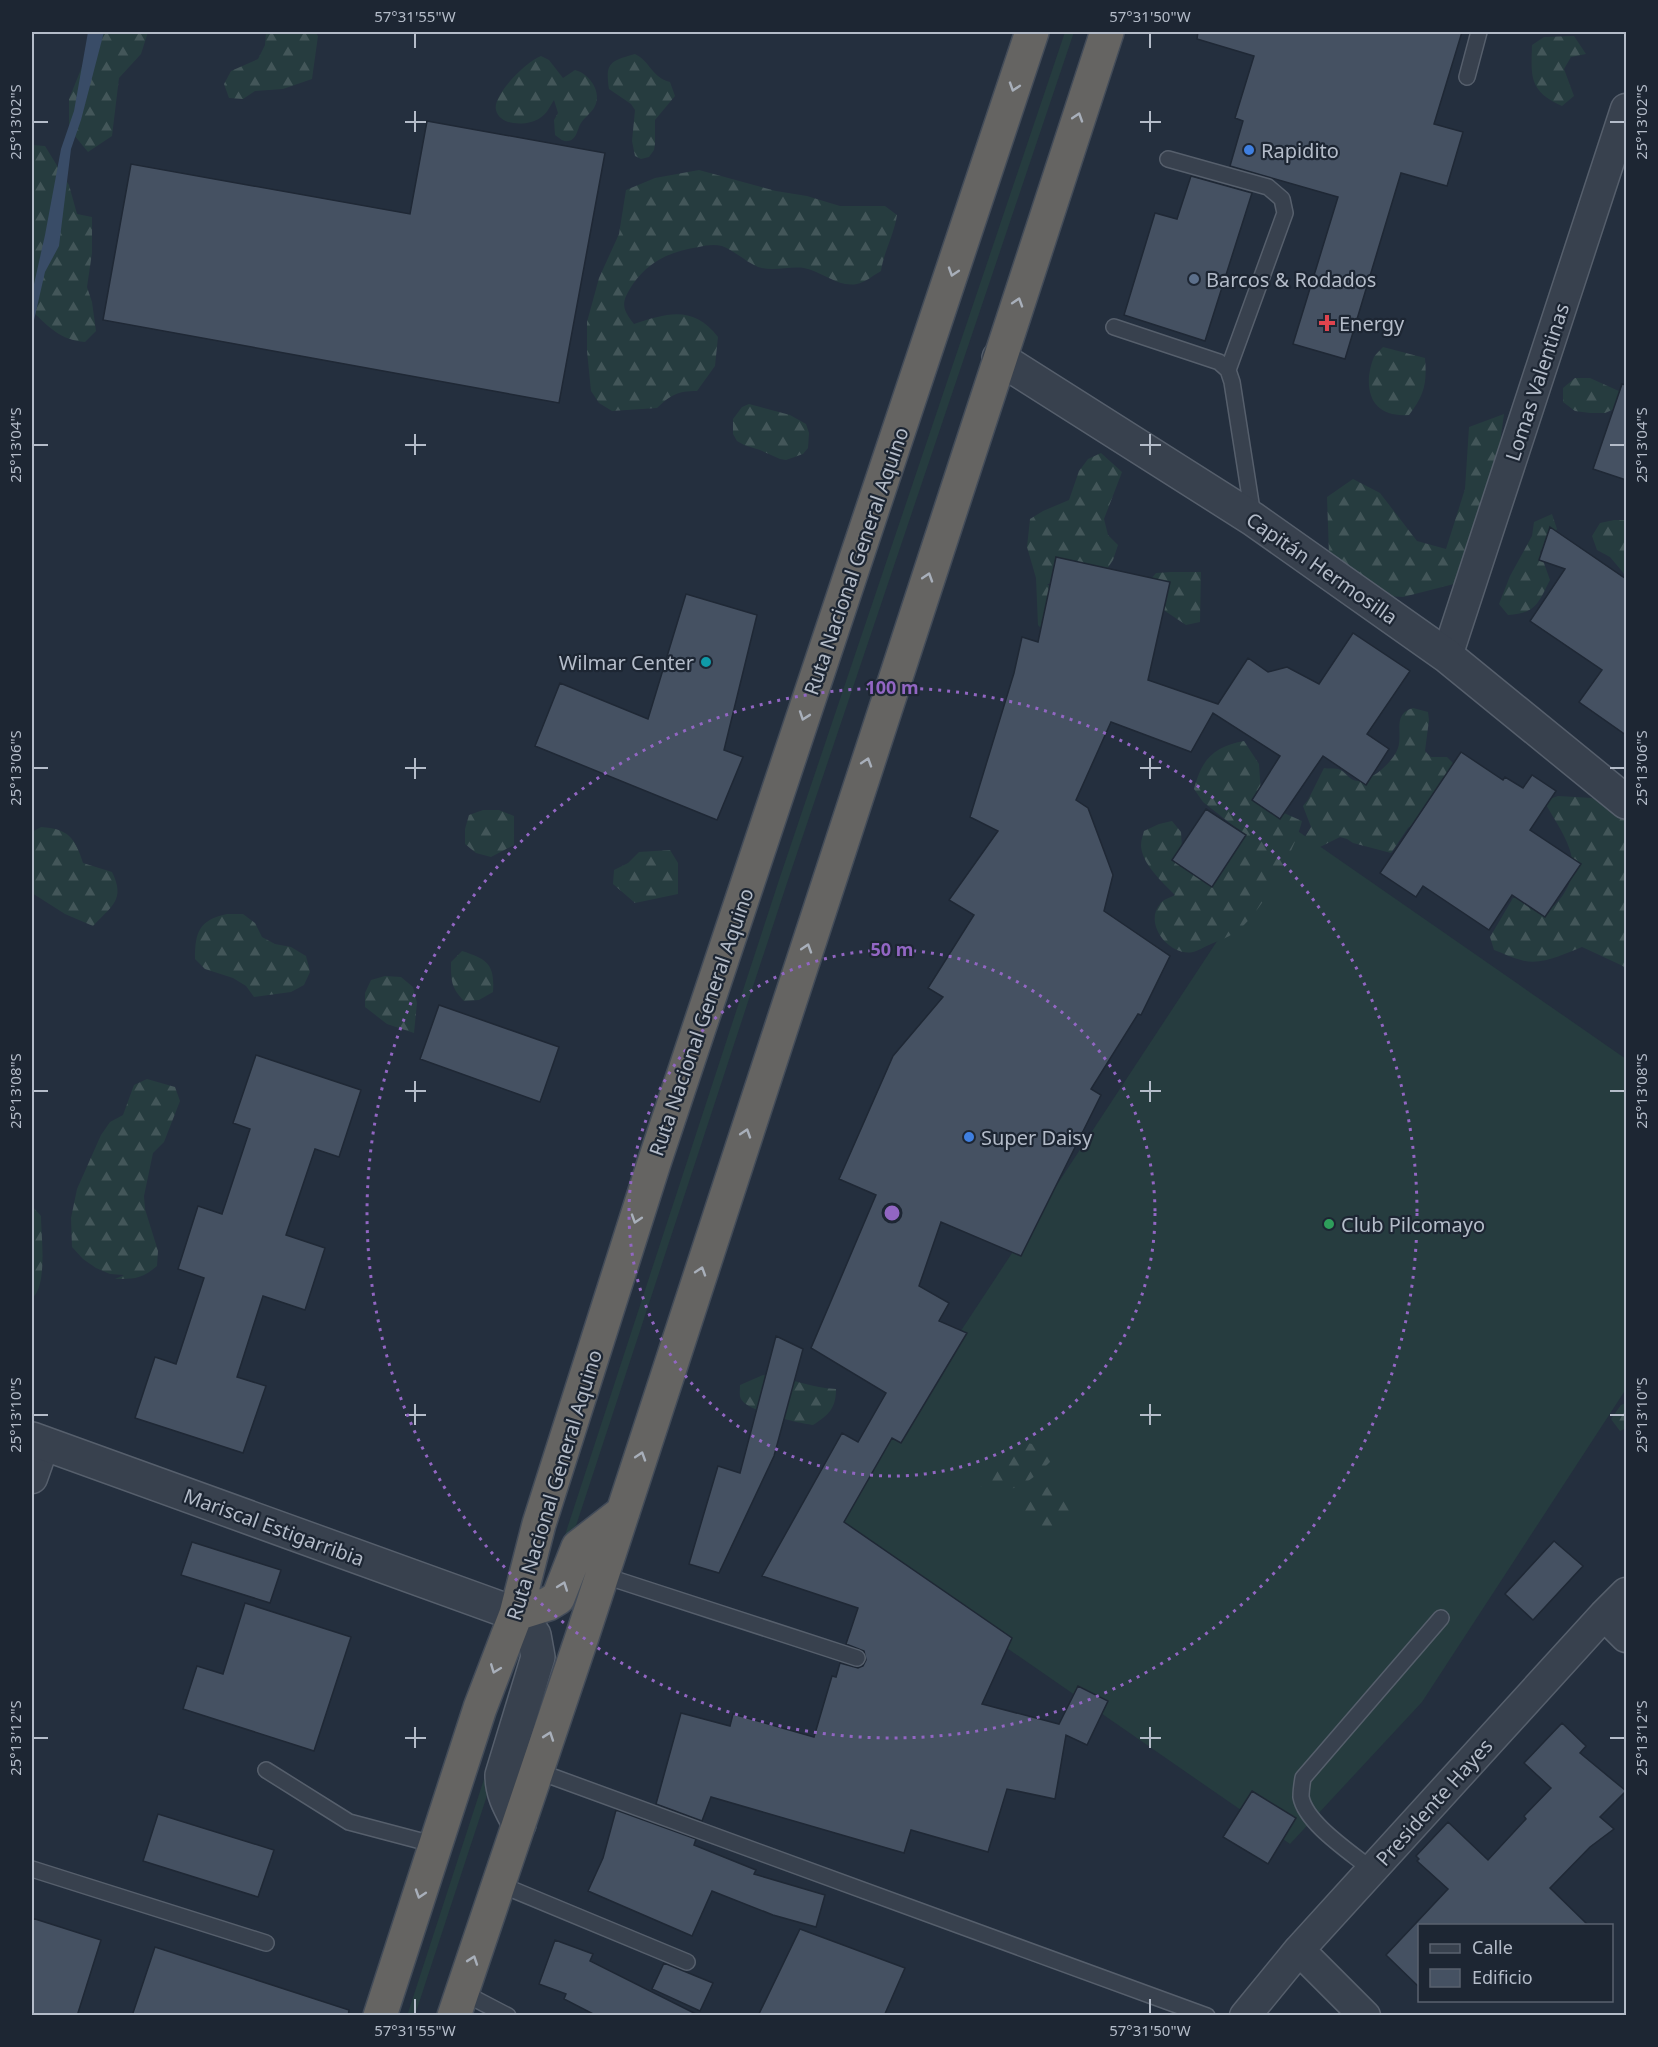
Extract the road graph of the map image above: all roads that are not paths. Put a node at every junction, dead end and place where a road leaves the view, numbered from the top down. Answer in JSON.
{"nodes":[{"id":1,"x":1032,"y":32,"type":"edge"},
{"id":2,"x":1107,"y":32,"type":"edge"},
{"id":3,"x":1479,"y":32,"type":"edge"},
{"id":4,"x":1467,"y":77,"type":"dead end"},
{"id":5,"x":1626,"y":109,"type":"edge"},
{"id":6,"x":1168,"y":159,"type":"dead end"},
{"id":7,"x":1114,"y":327,"type":"dead end"},
{"id":8,"x":999,"y":358,"type":"junction"},
{"id":9,"x":1228,"y":370,"type":"junction"},
{"id":10,"x":1253,"y":519,"type":"junction"},
{"id":11,"x":1446,"y":656,"type":"junction"},
{"id":12,"x":1625,"y":797,"type":"edge"},
{"id":13,"x":38,"y":1442,"type":"edge"},
{"id":14,"x":32,"y":1478,"type":"edge"},
{"id":15,"x":623,"y":1512,"type":"junction"},
{"id":16,"x":602,"y":1575,"type":"junction"},
{"id":17,"x":1626,"y":1593,"type":"edge"},
{"id":18,"x":516,"y":1614,"type":"junction"},
{"id":19,"x":1604,"y":1615,"type":"junction"},
{"id":20,"x":1441,"y":1618,"type":"dead end"},
{"id":21,"x":1626,"y":1637,"type":"edge"},
{"id":22,"x":857,"y":1658,"type":"dead end"},
{"id":23,"x":266,"y":1770,"type":"dead end"},
{"id":24,"x":537,"y":1771,"type":"junction"},
{"id":25,"x":519,"y":1824,"type":"junction"},
{"id":26,"x":436,"y":1845,"type":"junction"},
{"id":27,"x":32,"y":1869,"type":"edge"},
{"id":28,"x":1372,"y":1870,"type":"junction"},
{"id":29,"x":499,"y":1884,"type":"junction"},
{"id":30,"x":266,"y":1943,"type":"dead end"},
{"id":31,"x":1299,"y":1950,"type":"junction"},
{"id":32,"x":687,"y":1962,"type":"dead end"},
{"id":33,"x":458,"y":2004,"type":"edge"},
{"id":34,"x":380,"y":2016,"type":"edge"},
{"id":35,"x":508,"y":2016,"type":"edge"},
{"id":36,"x":1207,"y":2016,"type":"edge"},
{"id":37,"x":1245,"y":2016,"type":"edge"},
{"id":38,"x":1365,"y":2016,"type":"edge"}],
"edges":[{"from":1,"to":18,"type":"highway","name":"Ruta Nacional General Aquino","one_way":true},
{"from":8,"to":2,"type":"highway","one_way":true},
{"from":3,"to":4,"type":"lane"},
{"from":5,"to":11,"type":"street","name":"Lomas Valentinas"},
{"from":6,"to":9,"type":"lane"},
{"from":7,"to":9,"type":"lane"},
{"from":8,"to":10,"type":"street","name":"Capitán Hermosilla"},
{"from":15,"to":8,"type":"highway","one_way":true},
{"from":9,"to":10,"type":"lane"},
{"from":10,"to":11,"type":"street","name":"Capitán Hermosilla"},
{"from":11,"to":12,"type":"street","name":"Capitán Hermosilla"},
{"from":13,"to":14,"type":"street"},
{"from":13,"to":18,"type":"street","name":"Mariscal Estigarribia"},
{"from":15,"to":16,"type":"highway"},
{"from":18,"to":15,"type":"highway","one_way":true},
{"from":16,"to":22,"type":"lane"},
{"from":24,"to":16,"type":"highway","one_way":true},
{"from":17,"to":19,"type":"street","name":"Presidente Hayes"},
{"from":18,"to":25,"type":"street"},
{"from":18,"to":26,"type":"highway","name":"Ruta Nacional General Aquino","one_way":true},
{"from":19,"to":21,"type":"street"},
{"from":19,"to":28,"type":"street","name":"Presidente Hayes"},
{"from":20,"to":28,"type":"lane"},
{"from":23,"to":26,"type":"lane"},
{"from":24,"to":25,"type":"highway"},
{"from":24,"to":36,"type":"lane"},
{"from":25,"to":29,"type":"highway"},
{"from":26,"to":34,"type":"highway","name":"Ruta Nacional General Aquino","one_way":true},
{"from":27,"to":30,"type":"lane"},
{"from":28,"to":31,"type":"street","name":"Presidente Hayes"},
{"from":29,"to":32,"type":"lane"},
{"from":33,"to":29,"type":"highway","one_way":true},
{"from":31,"to":37,"type":"street","name":"Presidente Hayes"},
{"from":31,"to":38,"type":"street"},
{"from":33,"to":35,"type":"lane"}]}
